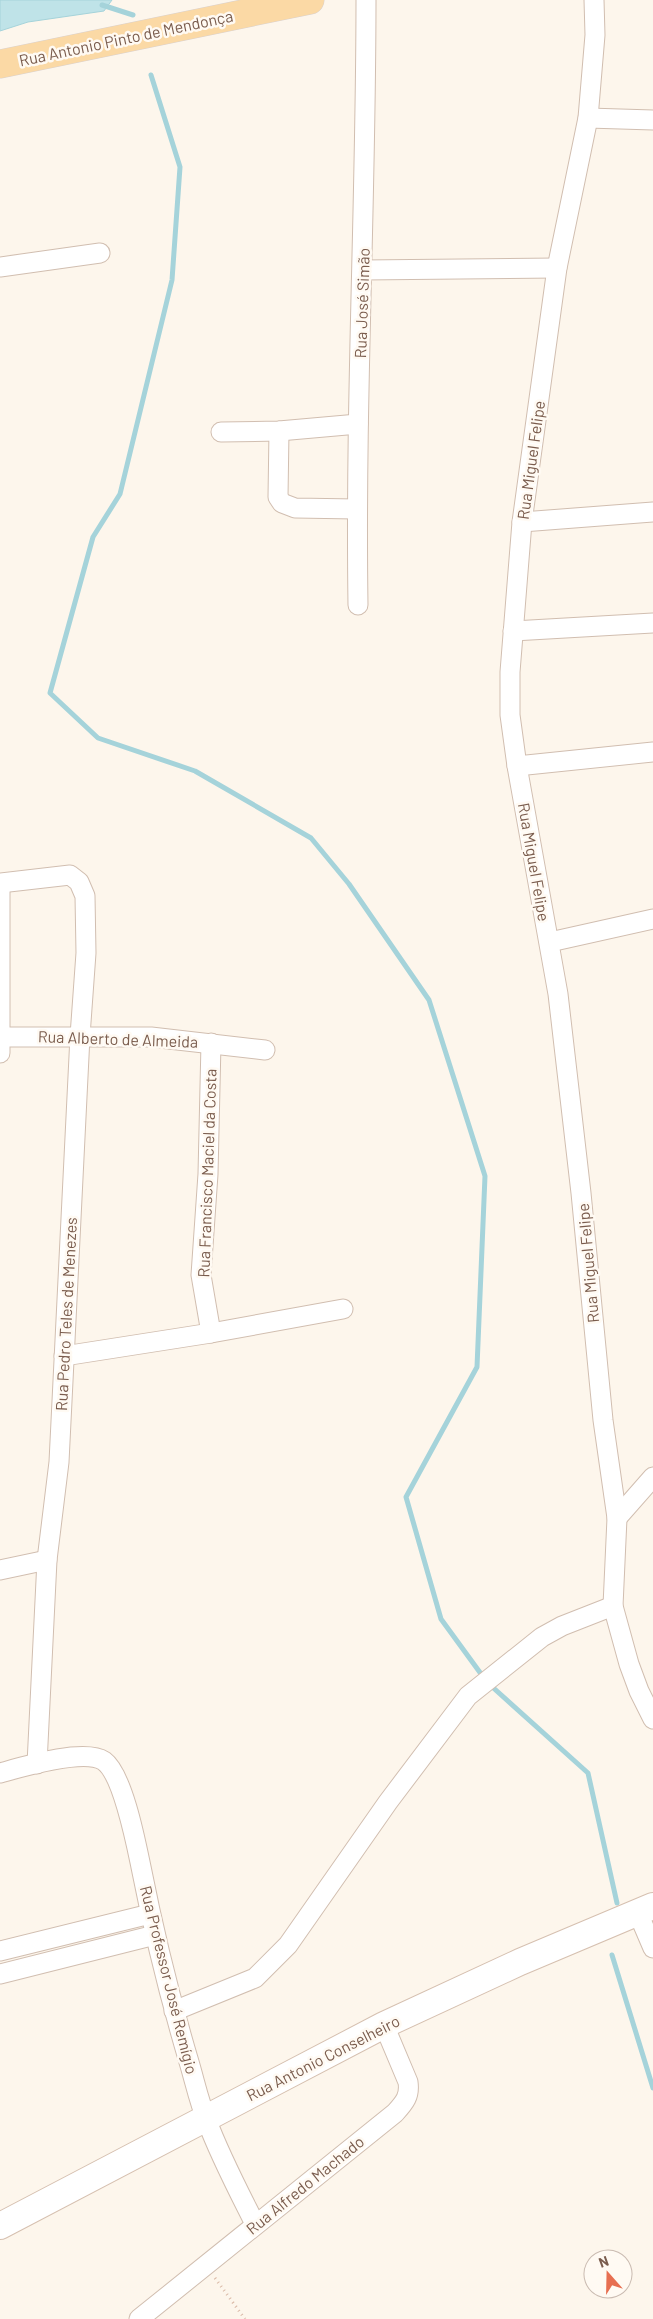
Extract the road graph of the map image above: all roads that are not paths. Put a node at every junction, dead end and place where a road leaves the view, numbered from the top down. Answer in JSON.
{"nodes":[{"id":1,"x":310,"y":0,"type":"edge"},
{"id":2,"x":366,"y":0,"type":"edge"},
{"id":3,"x":594,"y":0,"type":"edge"},
{"id":4,"x":0,"y":64,"type":"edge"},
{"id":5,"x":588,"y":118,"type":"junction"},
{"id":6,"x":653,"y":120,"type":"edge"},
{"id":7,"x":100,"y":252,"type":"dead end"},
{"id":8,"x":0,"y":267,"type":"edge"},
{"id":9,"x":557,"y":268,"type":"junction"},
{"id":10,"x":363,"y":270,"type":"junction"},
{"id":11,"x":358,"y":424,"type":"junction"},
{"id":12,"x":279,"y":431,"type":"junction"},
{"id":13,"x":221,"y":432,"type":"dead end"},
{"id":14,"x":356,"y":510,"type":"junction"},
{"id":15,"x":653,"y":512,"type":"edge"},
{"id":16,"x":522,"y":522,"type":"junction"},
{"id":17,"x":358,"y":605,"type":"dead end"},
{"id":18,"x":653,"y":623,"type":"edge"},
{"id":19,"x":512,"y":631,"type":"junction"},
{"id":20,"x":653,"y":752,"type":"edge"},
{"id":21,"x":517,"y":766,"type":"junction"},
{"id":22,"x":0,"y":883,"type":"edge"},
{"id":23,"x":0,"y":887,"type":"edge"},
{"id":24,"x":653,"y":919,"type":"edge"},
{"id":25,"x":550,"y":942,"type":"junction"},
{"id":26,"x":80,"y":1036,"type":"junction"},
{"id":27,"x":211,"y":1042,"type":"junction"},
{"id":28,"x":0,"y":1045,"type":"edge"},
{"id":29,"x":265,"y":1050,"type":"dead end"},
{"id":30,"x":343,"y":1309,"type":"dead end"},
{"id":31,"x":211,"y":1333,"type":"junction"},
{"id":32,"x":64,"y":1356,"type":"junction"},
{"id":33,"x":653,"y":1477,"type":"edge"},
{"id":34,"x":617,"y":1518,"type":"junction"},
{"id":35,"x":47,"y":1560,"type":"junction"},
{"id":36,"x":0,"y":1570,"type":"edge"},
{"id":37,"x":613,"y":1606,"type":"junction"},
{"id":38,"x":653,"y":1719,"type":"edge"},
{"id":39,"x":37,"y":1764,"type":"junction"},
{"id":40,"x":0,"y":1773,"type":"edge"},
{"id":41,"x":646,"y":1909,"type":"edge"},
{"id":42,"x":150,"y":1914,"type":"junction"},
{"id":43,"x":155,"y":1935,"type":"junction"},
{"id":44,"x":653,"y":1948,"type":"edge"},
{"id":45,"x":0,"y":1951,"type":"edge"},
{"id":46,"x":0,"y":1974,"type":"edge"},
{"id":47,"x":174,"y":2011,"type":"junction"},
{"id":48,"x":384,"y":2025,"type":"junction"},
{"id":49,"x":206,"y":2120,"type":"junction"},
{"id":50,"x":255,"y":2224,"type":"junction"},
{"id":51,"x":0,"y":2226,"type":"edge"},
{"id":52,"x":139,"y":2319,"type":"edge"}],
"edges":[{"from":1,"to":4,"type":"main road","name":"Rua Antonio Pinto de Mendonça"},
{"from":2,"to":10,"type":"street","name":"Rua José Simão"},
{"from":3,"to":5,"type":"street","name":"Rua Miguel Felipe"},
{"from":5,"to":6,"type":"street"},
{"from":5,"to":9,"type":"street","name":"Rua Miguel Felipe"},
{"from":7,"to":8,"type":"street"},
{"from":9,"to":10,"type":"street"},
{"from":9,"to":16,"type":"street","name":"Rua Miguel Felipe"},
{"from":10,"to":11,"type":"street","name":"Rua José Simão"},
{"from":11,"to":12,"type":"street"},
{"from":11,"to":14,"type":"street","name":"Rua José Simão"},
{"from":12,"to":13,"type":"street"},
{"from":12,"to":14,"type":"street"},
{"from":14,"to":17,"type":"street","name":"Rua José Simão"},
{"from":15,"to":16,"type":"street"},
{"from":16,"to":19,"type":"street","name":"Rua Miguel Felipe"},
{"from":18,"to":19,"type":"street"},
{"from":19,"to":21,"type":"street","name":"Rua Miguel Felipe"},
{"from":20,"to":21,"type":"street"},
{"from":21,"to":25,"type":"street","name":"Rua Miguel Felipe"},
{"from":22,"to":26,"type":"street","name":"Rua Pedro Teles de Menezes"},
{"from":23,"to":28,"type":"street"},
{"from":24,"to":25,"type":"street"},
{"from":25,"to":34,"type":"street","name":"Rua Miguel Felipe"},
{"from":26,"to":27,"type":"street","name":"Rua Alberto de Almeida"},
{"from":26,"to":28,"type":"street","name":"Rua Alberto de Almeida"},
{"from":26,"to":32,"type":"street","name":"Rua Pedro Teles de Menezes"},
{"from":27,"to":29,"type":"street","name":"Rua Alberto de Almeida"},
{"from":27,"to":31,"type":"street","name":"Rua Francisco Maciel da Costa"},
{"from":30,"to":31,"type":"street"},
{"from":31,"to":32,"type":"street"},
{"from":32,"to":35,"type":"street","name":"Rua Pedro Teles de Menezes"},
{"from":33,"to":34,"type":"street"},
{"from":34,"to":37,"type":"street","name":"Rua Miguel Felipe"},
{"from":35,"to":36,"type":"street"},
{"from":35,"to":39,"type":"street","name":"Rua Pedro Teles de Menezes"},
{"from":37,"to":38,"type":"street","name":"Rua Miguel Felipe"},
{"from":37,"to":47,"type":"street"},
{"from":39,"to":40,"type":"street","name":"Rua Professor José Remígio"},
{"from":39,"to":42,"type":"street","name":"Rua Professor José Remígio"},
{"from":41,"to":44,"type":"street"},
{"from":41,"to":48,"type":"street","name":"Rua Antonio Conselheiro"},
{"from":42,"to":43,"type":"street","name":"Rua Professor José Remígio"},
{"from":42,"to":45,"type":"street"},
{"from":43,"to":46,"type":"street"},
{"from":43,"to":47,"type":"street","name":"Rua Professor José Remígio"},
{"from":47,"to":49,"type":"street","name":"Rua Professor José Remígio"},
{"from":48,"to":49,"type":"street","name":"Rua Antonio Conselheiro"},
{"from":48,"to":50,"type":"street","name":"Rua Alfredo Machado"},
{"from":49,"to":50,"type":"street","name":"Rua Professor José Remígio"},
{"from":49,"to":51,"type":"street","name":"Rua Antonio Conselheiro"},
{"from":50,"to":52,"type":"street","name":"Rua Alfredo Machado"}]}
